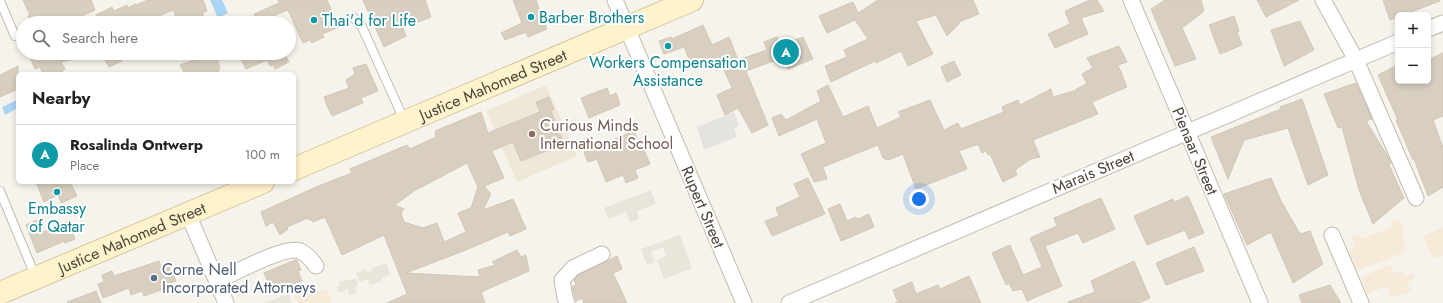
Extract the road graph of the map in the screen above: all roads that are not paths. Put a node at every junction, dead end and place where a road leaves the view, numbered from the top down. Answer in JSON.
{"nodes":[{"id":1,"x":615,"y":0,"type":"edge"},
{"id":2,"x":692,"y":0,"type":"edge"},
{"id":3,"x":1130,"y":0,"type":"edge"},
{"id":4,"x":1323,"y":0,"type":"edge"},
{"id":5,"x":0,"y":1,"type":"edge"},
{"id":6,"x":353,"y":17,"type":"dead end"},
{"id":7,"x":1443,"y":23,"type":"edge"},
{"id":8,"x":627,"y":28,"type":"junction"},
{"id":9,"x":1431,"y":28,"type":"edge"},
{"id":10,"x":15,"y":36,"type":"dead end"},
{"id":11,"x":1395,"y":43,"type":"edge"},
{"id":12,"x":1356,"y":60,"type":"junction"},
{"id":13,"x":405,"y":122,"type":"junction"},
{"id":14,"x":1187,"y":132,"type":"junction"},
{"id":15,"x":296,"y":168,"type":"edge"},
{"id":16,"x":258,"y":184,"type":"edge"},
{"id":17,"x":0,"y":191,"type":"edge"},
{"id":18,"x":1416,"y":198,"type":"dead end"},
{"id":19,"x":188,"y":214,"type":"junction"},
{"id":20,"x":1332,"y":235,"type":"dead end"},
{"id":21,"x":602,"y":254,"type":"dead end"},
{"id":22,"x":316,"y":266,"type":"dead end"},
{"id":23,"x":36,"y":279,"type":"junction"},
{"id":24,"x":217,"y":282,"type":"junction"},
{"id":25,"x":0,"y":293,"type":"edge"},
{"id":26,"x":226,"y":303,"type":"edge"},
{"id":27,"x":567,"y":303,"type":"edge"},
{"id":28,"x":744,"y":303,"type":"edge"},
{"id":29,"x":789,"y":303,"type":"edge"},
{"id":30,"x":1260,"y":303,"type":"edge"},
{"id":31,"x":1360,"y":303,"type":"edge"}],
"edges":[{"from":1,"to":8,"type":"street","name":"Rupert Street"},
{"from":2,"to":8,"type":"main road","name":"Justice Mahomed Street"},
{"from":3,"to":14,"type":"street","name":"Pienaar Street"},
{"from":4,"to":12,"type":"street"},
{"from":5,"to":10,"type":"lane"},
{"from":6,"to":13,"type":"lane"},
{"from":7,"to":9,"type":"street"},
{"from":8,"to":13,"type":"main road","name":"Justice Mahomed Street"},
{"from":8,"to":28,"type":"street","name":"Rupert Street"},
{"from":11,"to":12,"type":"street","name":"Marais Street"},
{"from":12,"to":14,"type":"street","name":"Marais Street"},
{"from":12,"to":18,"type":"street"},
{"from":13,"to":15,"type":"main road","name":"Justice Mahomed Street"},
{"from":14,"to":29,"type":"street","name":"Marais Street"},
{"from":14,"to":30,"type":"street","name":"Pienaar Street"},
{"from":16,"to":19,"type":"main road","name":"Justice Mahomed Street"},
{"from":17,"to":23,"type":"lane"},
{"from":19,"to":23,"type":"main road","name":"Justice Mahomed Street"},
{"from":19,"to":24,"type":"street"},
{"from":20,"to":31,"type":"street"},
{"from":21,"to":27,"type":"street"},
{"from":22,"to":24,"type":"street"},
{"from":23,"to":25,"type":"main road","name":"Justice Mahomed Street"},
{"from":24,"to":26,"type":"street"}]}
